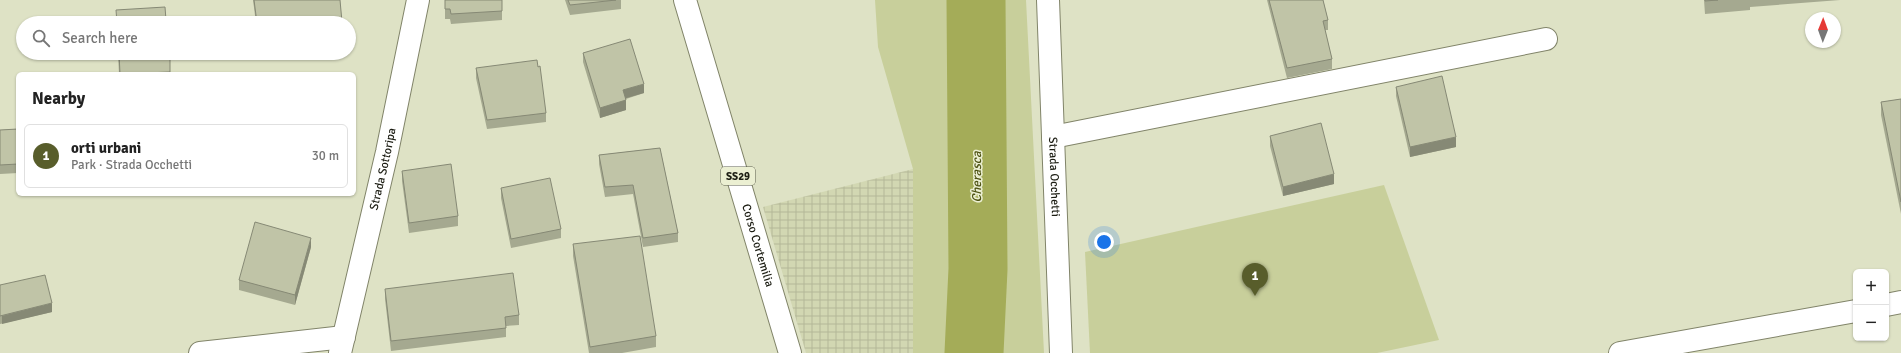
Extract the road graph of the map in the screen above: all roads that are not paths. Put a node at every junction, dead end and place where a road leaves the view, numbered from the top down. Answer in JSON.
{"nodes":[{"id":1,"x":418,"y":0,"type":"edge"},
{"id":2,"x":685,"y":0,"type":"edge"},
{"id":3,"x":1048,"y":0,"type":"edge"},
{"id":4,"x":1546,"y":38,"type":"dead end"},
{"id":5,"x":1053,"y":138,"type":"junction"},
{"id":6,"x":1901,"y":302,"type":"edge"},
{"id":7,"x":1889,"y":304,"type":"edge"},
{"id":8,"x":1853,"y":311,"type":"edge"},
{"id":9,"x":342,"y":345,"type":"edge"},
{"id":10,"x":200,"y":353,"type":"edge"},
{"id":11,"x":790,"y":353,"type":"edge"},
{"id":12,"x":1061,"y":353,"type":"edge"},
{"id":13,"x":1620,"y":353,"type":"edge"}],
"edges":[{"from":1,"to":9,"type":"street","name":"Strada Sottoripa"},
{"from":2,"to":11,"type":"street","name":"Corso Cortemilia","number":"SS29"},
{"from":3,"to":5,"type":"street","name":"Strada Occhetti"},
{"from":4,"to":5,"type":"street"},
{"from":5,"to":12,"type":"street","name":"Strada Occhetti"},
{"from":6,"to":7,"type":"street"},
{"from":8,"to":13,"type":"street"},
{"from":9,"to":10,"type":"street","name":"Strada Sottoripa"}]}
